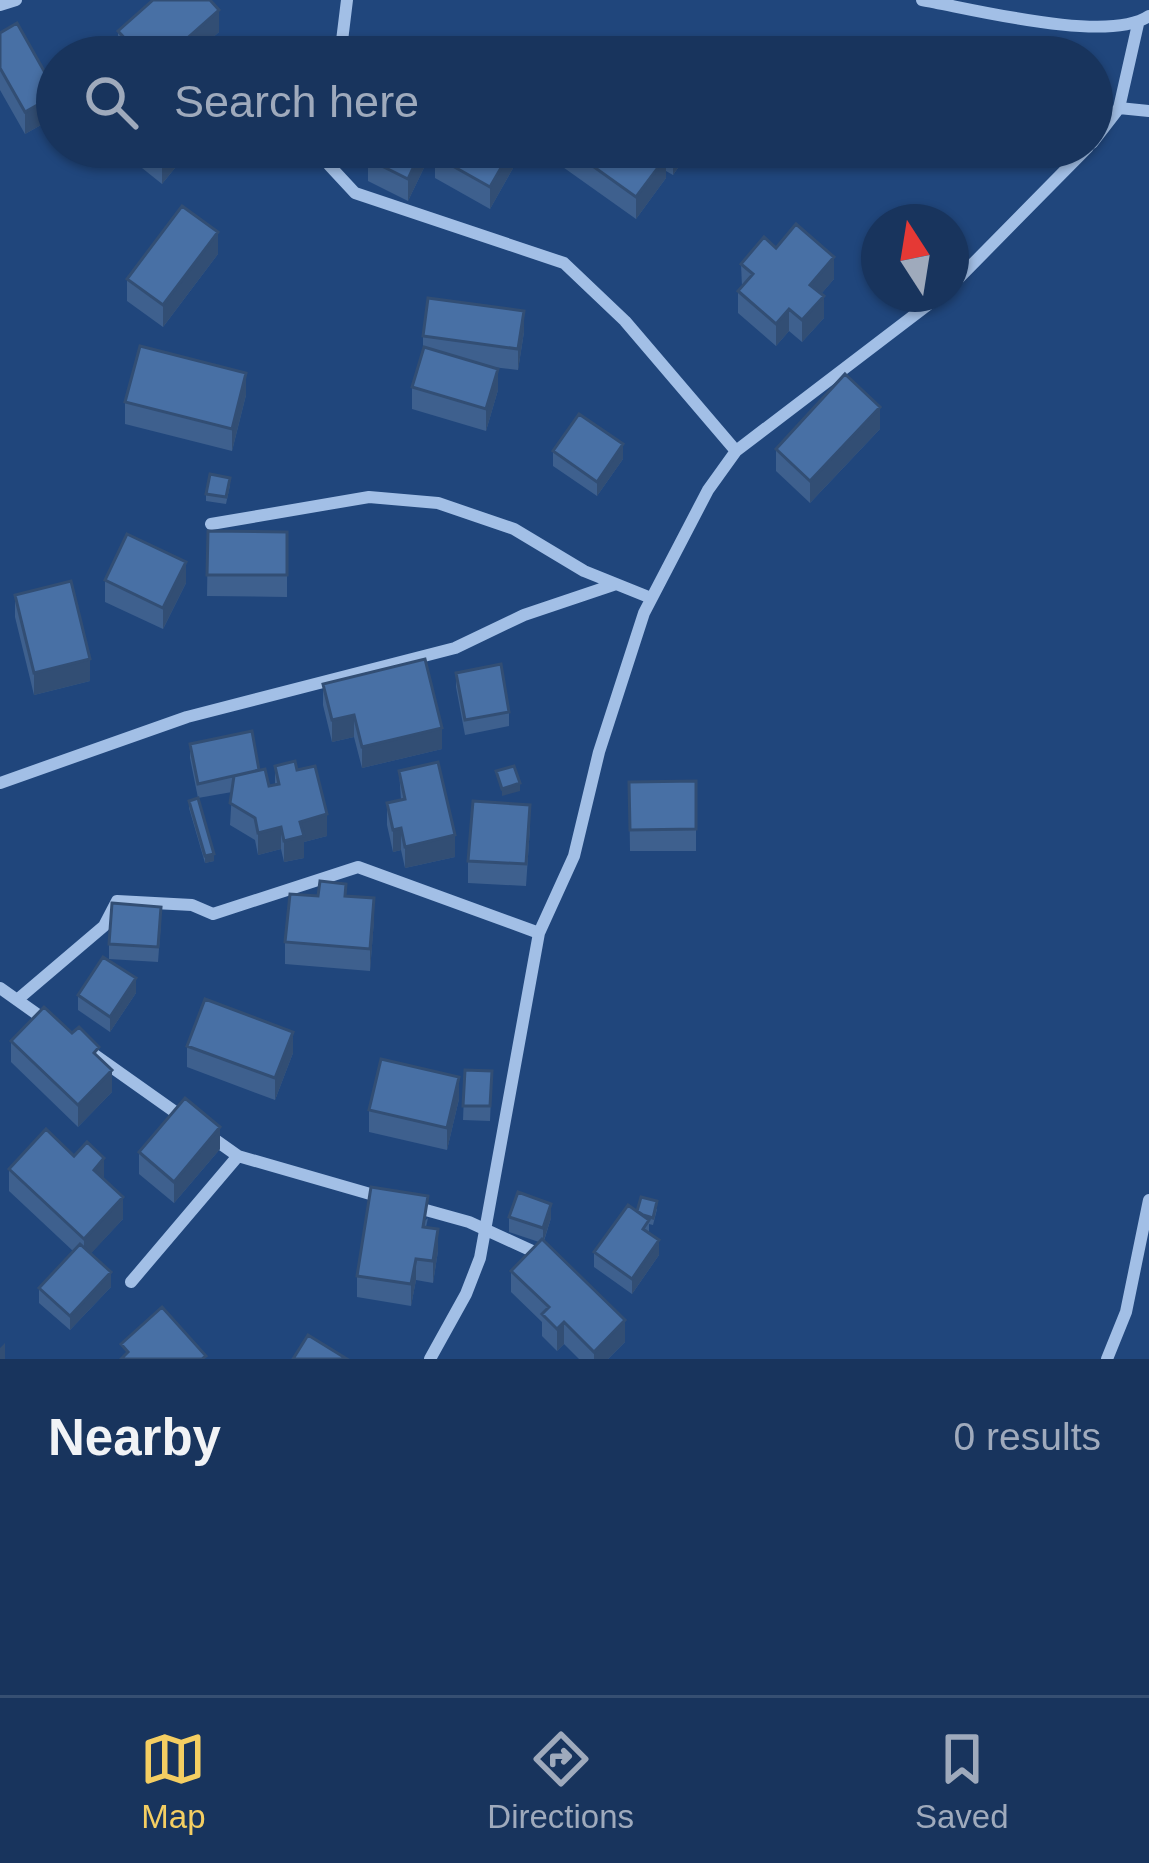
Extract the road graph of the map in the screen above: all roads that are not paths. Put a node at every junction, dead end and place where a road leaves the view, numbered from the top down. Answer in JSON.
{"nodes":[{"id":1,"x":16,"y":0,"type":"edge"},
{"id":2,"x":347,"y":0,"type":"edge"},
{"id":3,"x":922,"y":0,"type":"edge"},
{"id":4,"x":0,"y":5,"type":"edge"},
{"id":5,"x":1143,"y":20,"type":"edge"},
{"id":6,"x":1149,"y":35,"type":"edge"},
{"id":7,"x":343,"y":36,"type":"edge"},
{"id":8,"x":1119,"y":108,"type":"junction"},
{"id":9,"x":1149,"y":111,"type":"edge"},
{"id":10,"x":1113,"y":116,"type":"edge"},
{"id":11,"x":331,"y":168,"type":"edge"},
{"id":12,"x":1067,"y":168,"type":"edge"},
{"id":13,"x":969,"y":268,"type":"edge"},
{"id":14,"x":921,"y":312,"type":"edge"},
{"id":15,"x":736,"y":451,"type":"junction"},
{"id":16,"x":212,"y":524,"type":"dead end"},
{"id":17,"x":616,"y":584,"type":"junction"},
{"id":18,"x":651,"y":598,"type":"junction"},
{"id":19,"x":0,"y":783,"type":"edge"},
{"id":20,"x":539,"y":933,"type":"junction"},
{"id":21,"x":0,"y":988,"type":"edge"},
{"id":22,"x":16,"y":1000,"type":"junction"},
{"id":23,"x":53,"y":1026,"type":"edge"},
{"id":24,"x":72,"y":1039,"type":"edge"},
{"id":25,"x":238,"y":1156,"type":"junction"},
{"id":26,"x":1149,"y":1200,"type":"edge"},
{"id":27,"x":488,"y":1229,"type":"junction"},
{"id":28,"x":557,"y":1263,"type":"edge"},
{"id":29,"x":131,"y":1282,"type":"dead end"},
{"id":30,"x":430,"y":1359,"type":"edge"},
{"id":31,"x":1108,"y":1359,"type":"edge"}],
"edges":[{"from":1,"to":4,"type":"street"},
{"from":2,"to":7,"type":"street"},
{"from":3,"to":5,"type":"street"},
{"from":5,"to":6,"type":"street"},
{"from":5,"to":8,"type":"street"},
{"from":8,"to":9,"type":"street"},
{"from":8,"to":10,"type":"street"},
{"from":11,"to":15,"type":"street"},
{"from":12,"to":13,"type":"street"},
{"from":14,"to":15,"type":"street"},
{"from":15,"to":18,"type":"street"},
{"from":16,"to":17,"type":"street"},
{"from":17,"to":18,"type":"street"},
{"from":17,"to":19,"type":"street"},
{"from":18,"to":20,"type":"street"},
{"from":20,"to":22,"type":"street"},
{"from":20,"to":27,"type":"street"},
{"from":21,"to":22,"type":"street"},
{"from":22,"to":23,"type":"street"},
{"from":24,"to":25,"type":"street"},
{"from":25,"to":27,"type":"street"},
{"from":25,"to":29,"type":"street"},
{"from":26,"to":31,"type":"street"},
{"from":27,"to":28,"type":"street"},
{"from":27,"to":30,"type":"street"}]}
